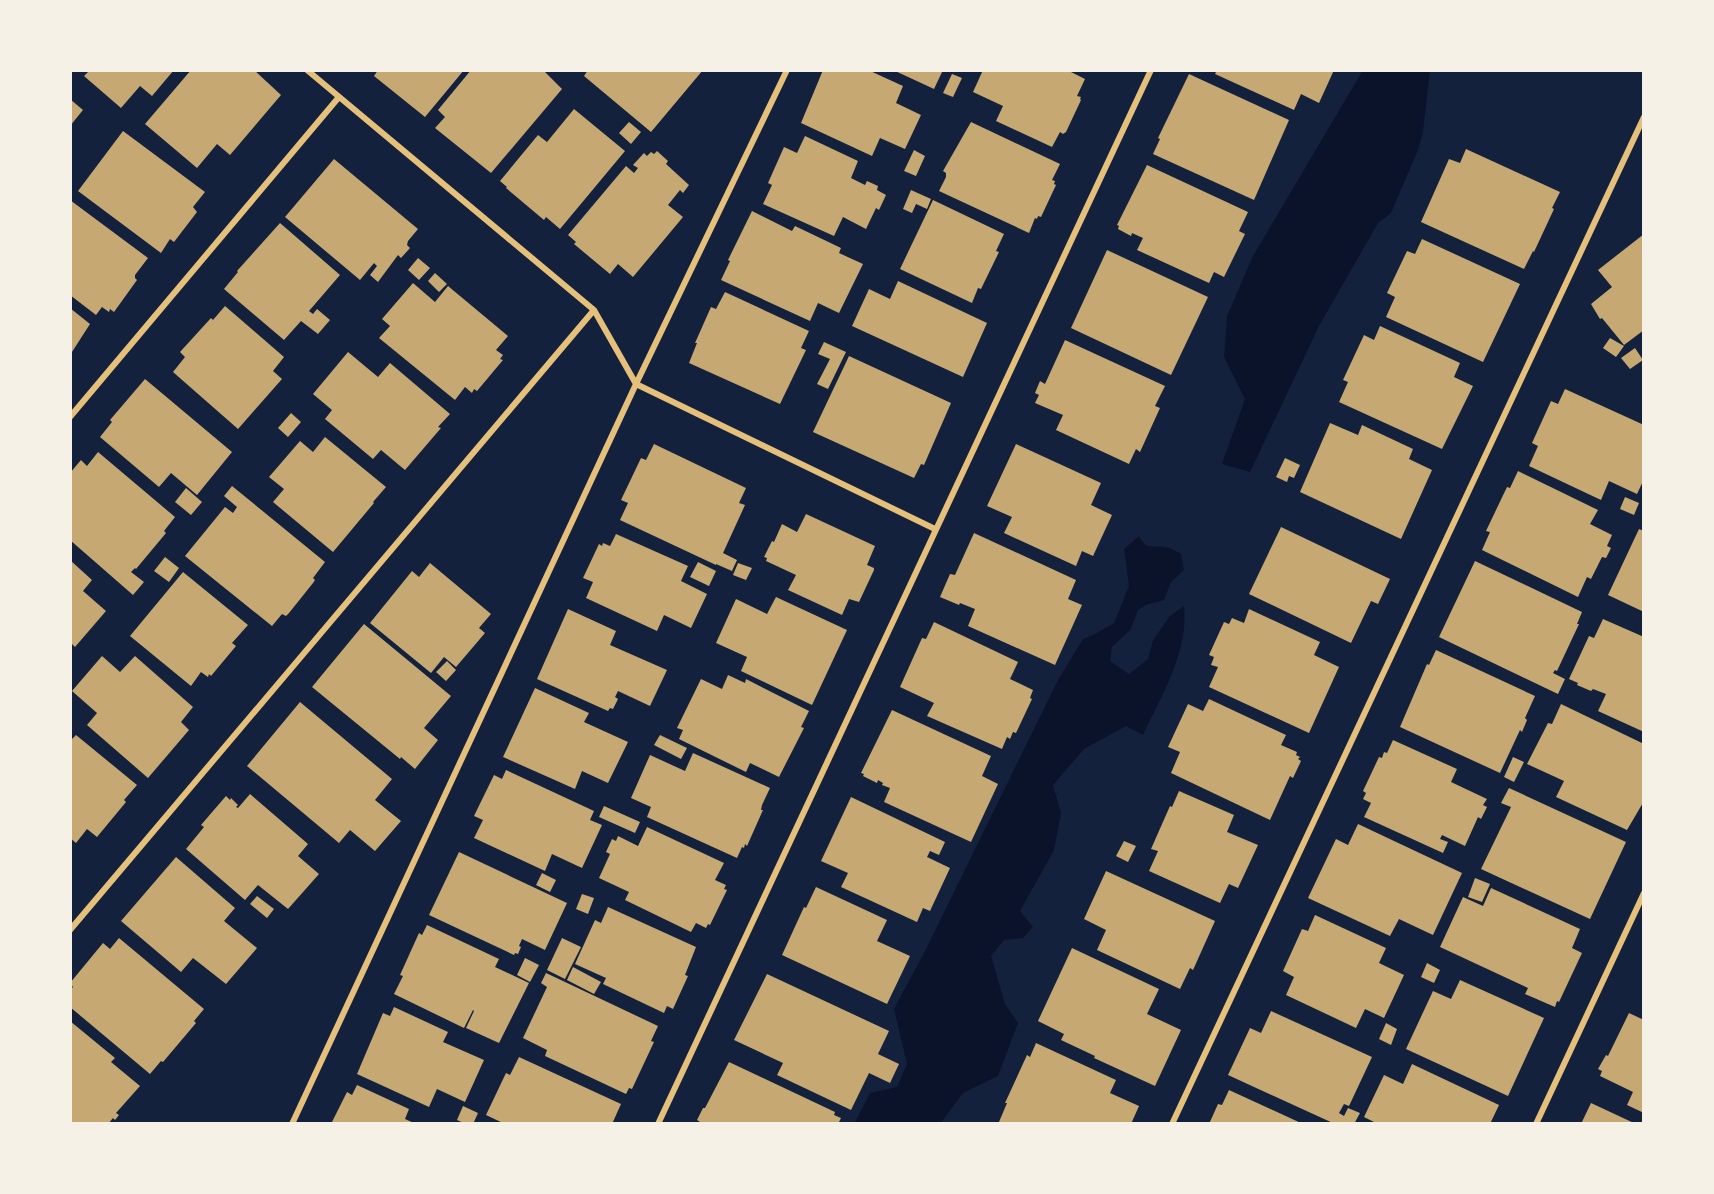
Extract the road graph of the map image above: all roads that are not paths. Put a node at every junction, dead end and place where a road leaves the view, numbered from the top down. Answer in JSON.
{"nodes":[{"id":1,"x":307,"y":70,"type":"edge"},
{"id":2,"x":787,"y":70,"type":"edge"},
{"id":3,"x":1151,"y":70,"type":"edge"},
{"id":4,"x":339,"y":97,"type":"junction"},
{"id":5,"x":1644,"y":117,"type":"edge"},
{"id":6,"x":594,"y":310,"type":"junction"},
{"id":7,"x":636,"y":384,"type":"junction"},
{"id":8,"x":70,"y":417,"type":"edge"},
{"id":9,"x":935,"y":529,"type":"junction"},
{"id":10,"x":1644,"y":893,"type":"edge"},
{"id":11,"x":70,"y":930,"type":"edge"},
{"id":12,"x":292,"y":1124,"type":"edge"},
{"id":13,"x":658,"y":1124,"type":"edge"},
{"id":14,"x":1172,"y":1124,"type":"edge"},
{"id":15,"x":1536,"y":1124,"type":"edge"}],
"edges":[{"from":1,"to":4,"type":"lane"},
{"from":2,"to":7,"type":"lane"},
{"from":3,"to":9,"type":"lane"},
{"from":4,"to":6,"type":"lane"},
{"from":4,"to":8,"type":"lane"},
{"from":5,"to":14,"type":"lane"},
{"from":6,"to":7,"type":"lane"},
{"from":6,"to":11,"type":"lane"},
{"from":7,"to":9,"type":"lane"},
{"from":7,"to":12,"type":"lane"},
{"from":9,"to":13,"type":"lane"},
{"from":10,"to":15,"type":"lane"}]}
